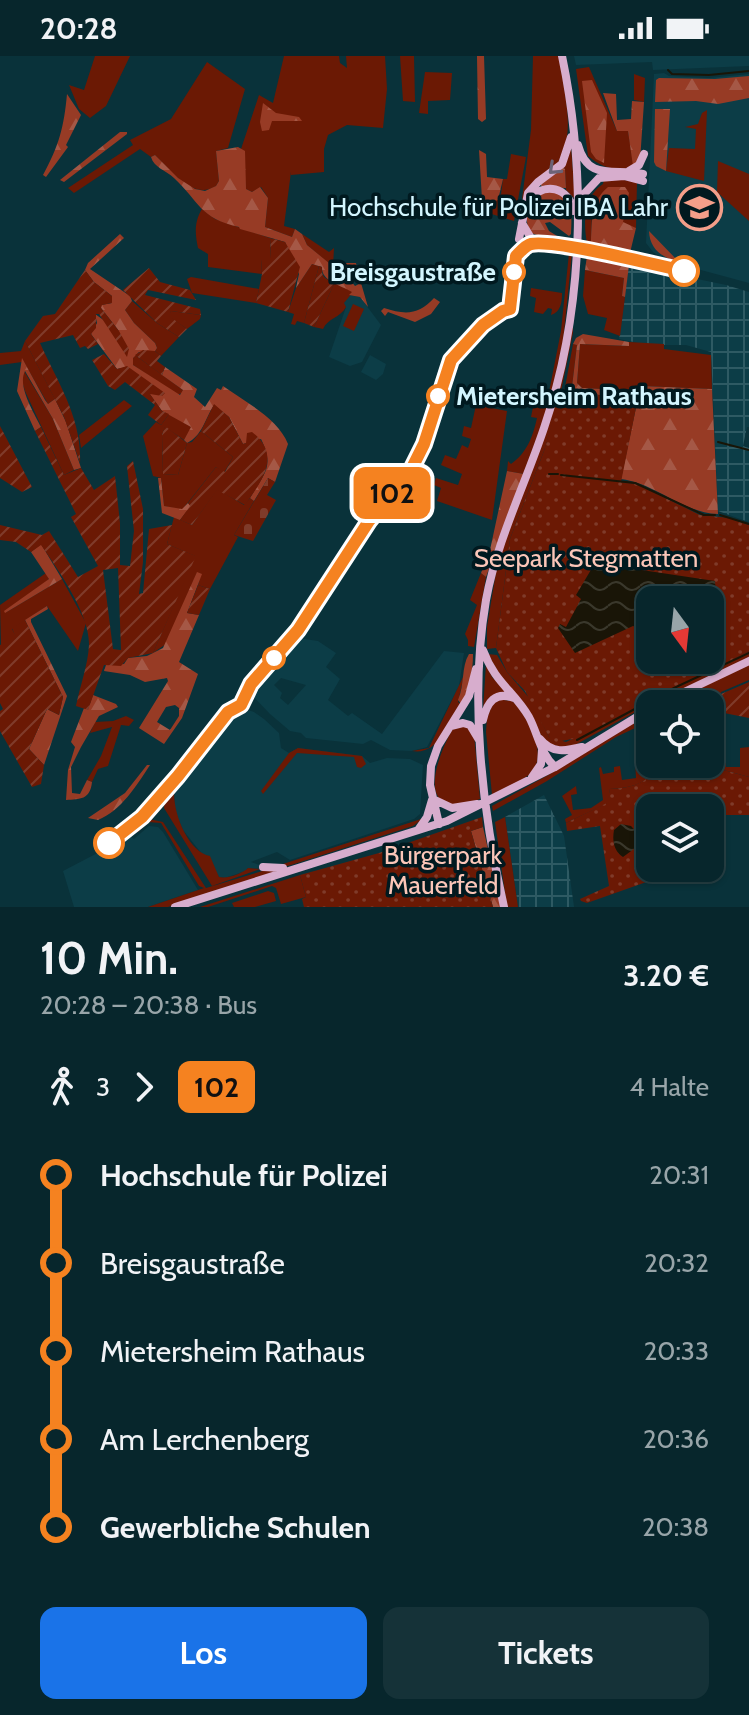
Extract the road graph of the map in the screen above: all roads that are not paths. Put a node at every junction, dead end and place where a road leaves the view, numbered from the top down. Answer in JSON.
{"nodes":[{"id":1,"x":562,"y":56,"type":"edge"},
{"id":2,"x":574,"y":129,"type":"junction"},
{"id":3,"x":644,"y":154,"type":"dead end"},
{"id":4,"x":627,"y":172,"type":"junction"},
{"id":5,"x":601,"y":174,"type":"junction"},
{"id":6,"x":525,"y":204,"type":"junction"},
{"id":7,"x":522,"y":223,"type":"junction"},
{"id":8,"x":577,"y":224,"type":"junction"},
{"id":9,"x":531,"y":238,"type":"dead end"},
{"id":10,"x":519,"y":239,"type":"dead end"},
{"id":11,"x":482,"y":660,"type":"junction"},
{"id":12,"x":749,"y":661,"type":"edge"},
{"id":13,"x":688,"y":690,"type":"edge"},
{"id":14,"x":515,"y":698,"type":"junction"},
{"id":15,"x":636,"y":718,"type":"edge"},
{"id":16,"x":451,"y":726,"type":"junction"},
{"id":17,"x":481,"y":739,"type":"junction"},
{"id":18,"x":591,"y":745,"type":"junction"},
{"id":19,"x":544,"y":748,"type":"junction"},
{"id":20,"x":555,"y":767,"type":"junction"},
{"id":21,"x":525,"y":783,"type":"junction"},
{"id":22,"x":432,"y":803,"type":"junction"},
{"id":23,"x":482,"y":805,"type":"junction"},
{"id":24,"x":439,"y":824,"type":"junction"},
{"id":25,"x":415,"y":832,"type":"junction"},
{"id":26,"x":263,"y":867,"type":"dead end"},
{"id":27,"x":296,"y":868,"type":"junction"},
{"id":28,"x":175,"y":907,"type":"edge"},
{"id":29,"x":504,"y":907,"type":"edge"}],
"edges":[{"from":1,"to":2,"type":"main road"},
{"from":2,"to":5,"type":"main road"},
{"from":2,"to":6,"type":"main road","one_way":true},
{"from":2,"to":8,"type":"main road"},
{"from":3,"to":4,"type":"main road"},
{"from":4,"to":5,"type":"main road"},
{"from":4,"to":5,"type":"main road"},
{"from":5,"to":8,"type":"main road"},
{"from":6,"to":7,"type":"main road"},
{"from":6,"to":8,"type":"main road"},
{"from":7,"to":9,"type":"main road"},
{"from":7,"to":10,"type":"main road"},
{"from":8,"to":11,"type":"main road"},
{"from":11,"to":14,"type":"main road"},
{"from":11,"to":16,"type":"main road"},
{"from":11,"to":17,"type":"main road"},
{"from":12,"to":13,"type":"main road"},
{"from":14,"to":17,"type":"main road"},
{"from":14,"to":19,"type":"main road"},
{"from":15,"to":18,"type":"main road"},
{"from":16,"to":17,"type":"main road"},
{"from":16,"to":22,"type":"main road"},
{"from":17,"to":29,"type":"main road"},
{"from":18,"to":19,"type":"main road"},
{"from":18,"to":20,"type":"main road"},
{"from":19,"to":20,"type":"main road"},
{"from":19,"to":21,"type":"main road"},
{"from":20,"to":21,"type":"main road"},
{"from":21,"to":23,"type":"main road"},
{"from":22,"to":23,"type":"main road"},
{"from":22,"to":24,"type":"main road"},
{"from":22,"to":25,"type":"main road"},
{"from":23,"to":24,"type":"main road"},
{"from":24,"to":25,"type":"main road"},
{"from":25,"to":27,"type":"main road"},
{"from":26,"to":27,"type":"main road"},
{"from":27,"to":28,"type":"main road"}]}
